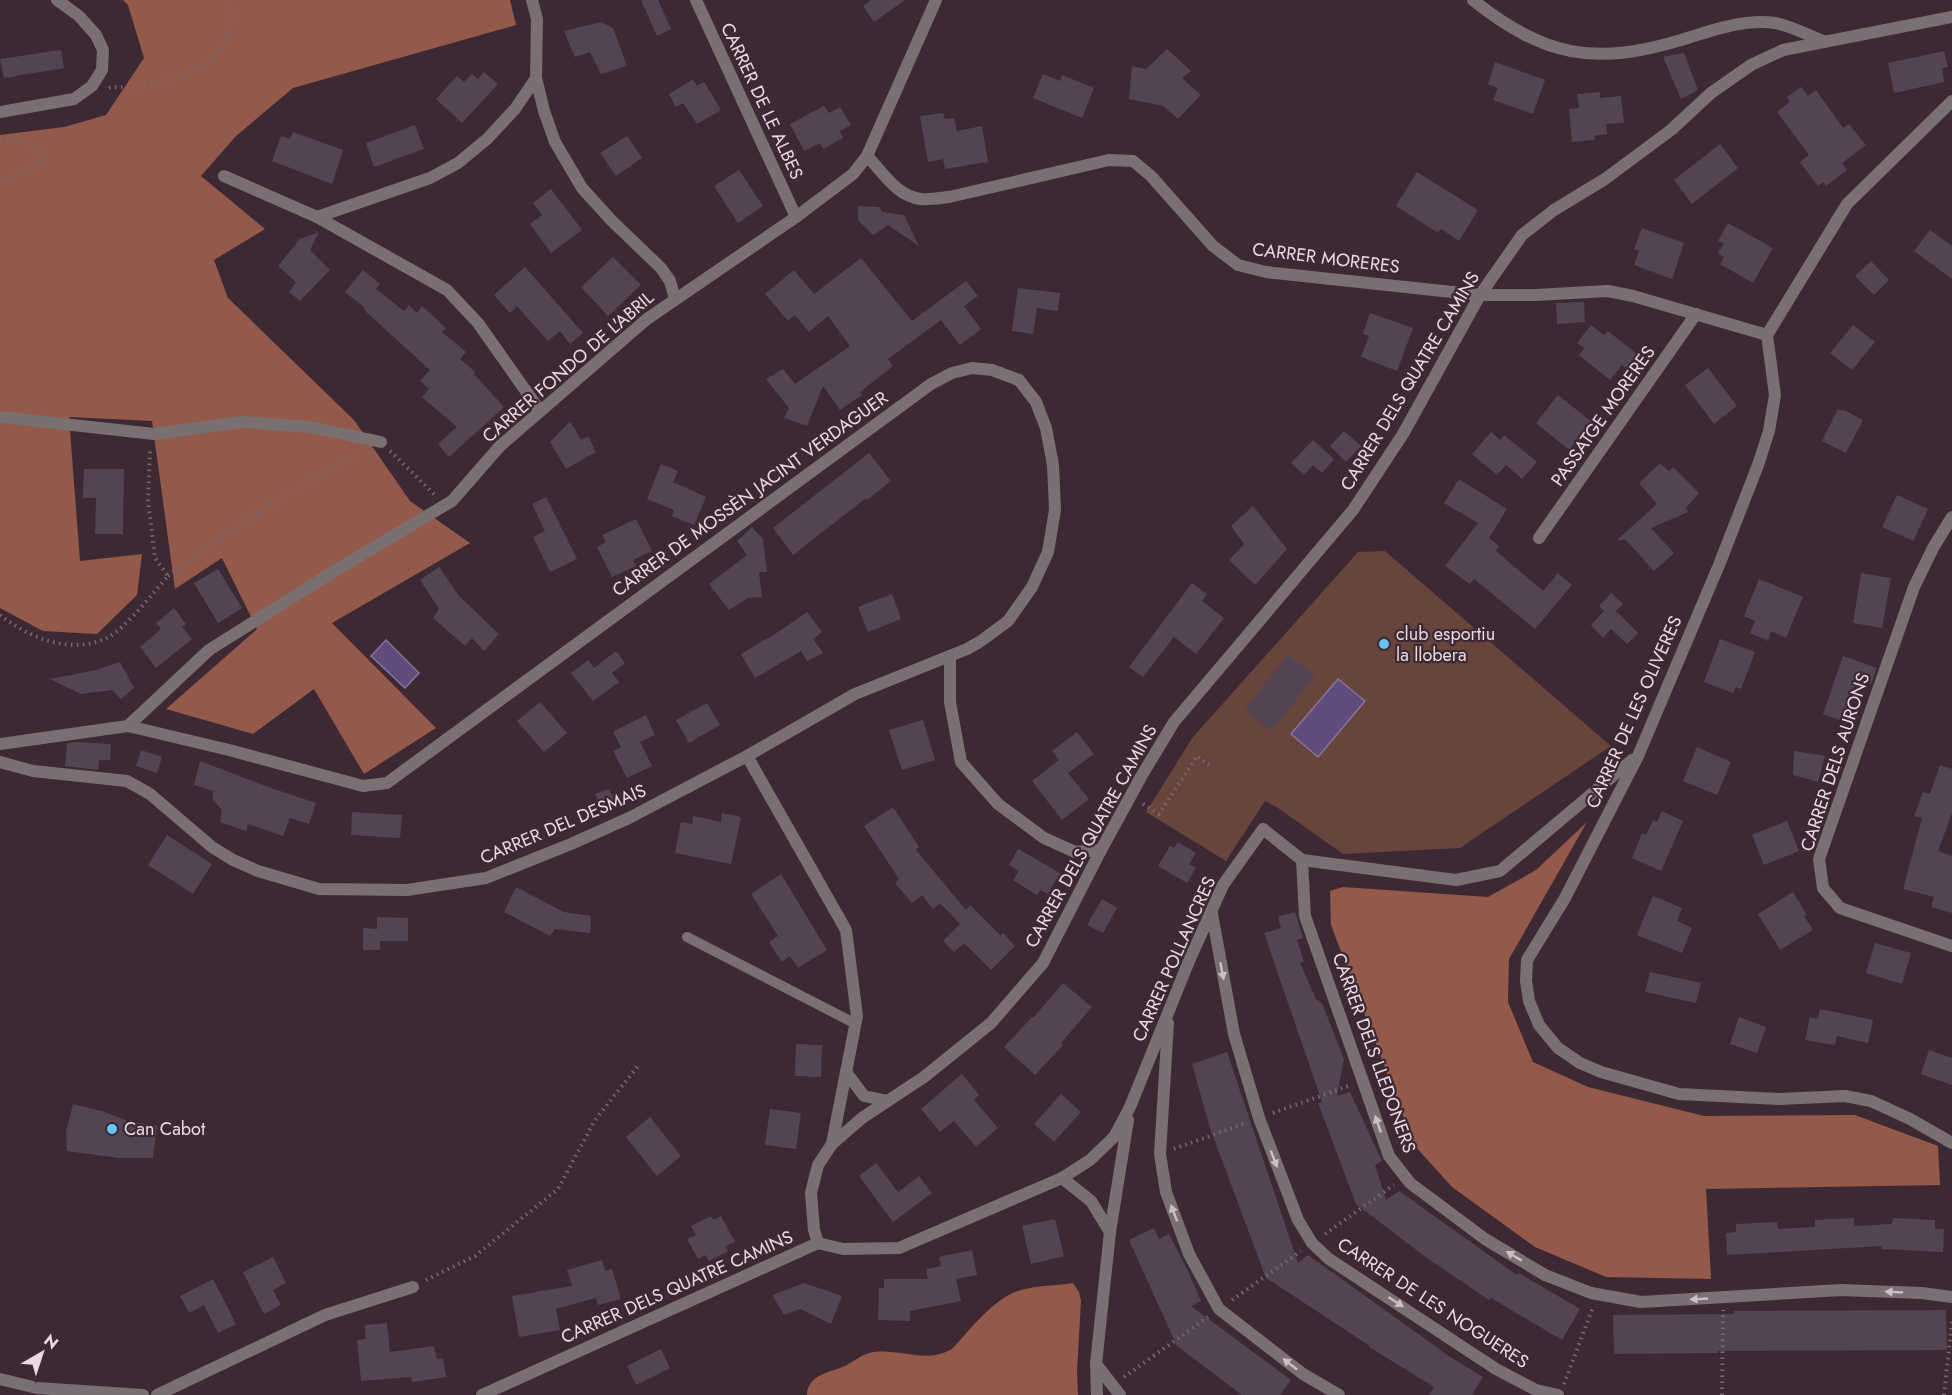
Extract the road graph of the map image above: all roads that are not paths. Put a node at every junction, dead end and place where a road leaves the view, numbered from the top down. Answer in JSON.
{"nodes":[{"id":1,"x":57,"y":0,"type":"edge"},
{"id":2,"x":532,"y":0,"type":"edge"},
{"id":3,"x":696,"y":0,"type":"edge"},
{"id":4,"x":936,"y":0,"type":"edge"},
{"id":5,"x":1473,"y":0,"type":"edge"},
{"id":6,"x":1952,"y":17,"type":"edge"},
{"id":7,"x":1824,"y":41,"type":"junction"},
{"id":8,"x":536,"y":78,"type":"junction"},
{"id":9,"x":1952,"y":101,"type":"edge"},
{"id":10,"x":0,"y":112,"type":"edge"},
{"id":11,"x":867,"y":156,"type":"junction"},
{"id":12,"x":224,"y":176,"type":"dead end"},
{"id":13,"x":317,"y":217,"type":"junction"},
{"id":14,"x":796,"y":217,"type":"junction"},
{"id":15,"x":1480,"y":295,"type":"junction"},
{"id":16,"x":675,"y":299,"type":"junction"},
{"id":17,"x":1696,"y":314,"type":"junction"},
{"id":18,"x":1767,"y":335,"type":"junction"},
{"id":19,"x":540,"y":411,"type":"junction"},
{"id":20,"x":0,"y":417,"type":"edge"},
{"id":21,"x":381,"y":442,"type":"road end"},
{"id":22,"x":1952,"y":517,"type":"edge"},
{"id":23,"x":1539,"y":538,"type":"dead end"},
{"id":24,"x":950,"y":656,"type":"junction"},
{"id":25,"x":128,"y":726,"type":"junction"},
{"id":26,"x":0,"y":744,"type":"edge"},
{"id":27,"x":747,"y":756,"type":"junction"},
{"id":28,"x":1638,"y":756,"type":"junction"},
{"id":29,"x":0,"y":762,"type":"edge"},
{"id":30,"x":1101,"y":850,"type":"junction"},
{"id":31,"x":1302,"y":860,"type":"junction"},
{"id":32,"x":1212,"y":914,"type":"junction"},
{"id":33,"x":687,"y":937,"type":"dead end"},
{"id":34,"x":1952,"y":946,"type":"edge"},
{"id":35,"x":1169,"y":1009,"type":"junction"},
{"id":36,"x":856,"y":1024,"type":"junction"},
{"id":37,"x":846,"y":1072,"type":"junction"},
{"id":38,"x":888,"y":1101,"type":"junction"},
{"id":39,"x":1130,"y":1107,"type":"junction"},
{"id":40,"x":1952,"y":1143,"type":"edge"},
{"id":41,"x":832,"y":1144,"type":"junction"},
{"id":42,"x":1062,"y":1178,"type":"junction"},
{"id":43,"x":1110,"y":1232,"type":"junction"},
{"id":44,"x":818,"y":1243,"type":"junction"},
{"id":45,"x":413,"y":1287,"type":"road end"},
{"id":46,"x":1952,"y":1297,"type":"edge"},
{"id":47,"x":1096,"y":1364,"type":"junction"},
{"id":48,"x":0,"y":1379,"type":"edge"},
{"id":49,"x":1116,"y":1390,"type":"edge"},
{"id":50,"x":36,"y":1392,"type":"edge"},
{"id":51,"x":143,"y":1395,"type":"edge"},
{"id":52,"x":157,"y":1395,"type":"edge"},
{"id":53,"x":482,"y":1395,"type":"edge"},
{"id":54,"x":1097,"y":1395,"type":"edge"},
{"id":55,"x":1339,"y":1395,"type":"edge"},
{"id":56,"x":1559,"y":1395,"type":"edge"}],
"edges":[{"from":1,"to":10,"type":"street"},
{"from":2,"to":8,"type":"street"},
{"from":3,"to":14,"type":"street","name":"CARRER DE LE ALBES"},
{"from":4,"to":11,"type":"street","name":"CARRER FONDO DE L'ABRIL"},
{"from":5,"to":7,"type":"street"},
{"from":6,"to":7,"type":"street"},
{"from":7,"to":15,"type":"street","name":"CARRER DELS QUATRE CAMINS"},
{"from":8,"to":13,"type":"street"},
{"from":8,"to":16,"type":"street"},
{"from":9,"to":18,"type":"street"},
{"from":11,"to":14,"type":"street","name":"CARRER FONDO DE L'ABRIL"},
{"from":11,"to":15,"type":"street","name":"CARRER MORERES"},
{"from":12,"to":13,"type":"street"},
{"from":13,"to":19,"type":"street"},
{"from":14,"to":16,"type":"street","name":"CARRER FONDO DE L'ABRIL"},
{"from":15,"to":17,"type":"street","name":"CARRER MORERES"},
{"from":15,"to":30,"type":"street","name":"CARRER DELS QUATRE CAMINS"},
{"from":16,"to":19,"type":"street","name":"CARRER FONDO DE L'ABRIL"},
{"from":17,"to":18,"type":"street","name":"CARRER MORERES"},
{"from":17,"to":23,"type":"street","name":"PASSATGE MORERES"},
{"from":18,"to":28,"type":"street","name":"CARRER DE LES OLIVERES"},
{"from":19,"to":25,"type":"street","name":"CARRER FONDO DE L'ABRIL"},
{"from":20,"to":21,"type":"street"},
{"from":22,"to":34,"type":"street","name":"CARRER DELS AURONS"},
{"from":24,"to":25,"type":"street","name":"CARRER DE MOSSÈN JACINT VERDAGUER"},
{"from":24,"to":27,"type":"street","name":"CARRER DE MOSSÈN JACINT VERDAGUER"},
{"from":24,"to":30,"type":"street"},
{"from":25,"to":26,"type":"street","name":"CARRER DE MOSSÈN JACINT VERDAGUER"},
{"from":27,"to":29,"type":"street","name":"CARRER DEL DESMAIS"},
{"from":27,"to":36,"type":"street"},
{"from":28,"to":31,"type":"street"},
{"from":28,"to":40,"type":"street","name":"CARRER DE LES OLIVERES"},
{"from":30,"to":38,"type":"street","name":"CARRER DELS QUATRE CAMINS"},
{"from":31,"to":32,"type":"street","name":"CARRER POLLANCRES"},
{"from":46,"to":31,"type":"street","name":"CARRER DELS LLEDONERS","one_way":true},
{"from":32,"to":35,"type":"street","name":"CARRER POLLANCRES"},
{"from":32,"to":56,"type":"street","name":"CARRER DE LES NOGUERES","one_way":true},
{"from":33,"to":36,"type":"lane"},
{"from":35,"to":39,"type":"street","name":"CARRER POLLANCRES"},
{"from":55,"to":35,"type":"street","one_way":true},
{"from":36,"to":37,"type":"street"},
{"from":37,"to":38,"type":"street"},
{"from":37,"to":41,"type":"street"},
{"from":38,"to":41,"type":"street","name":"CARRER DELS QUATRE CAMINS"},
{"from":39,"to":42,"type":"street","name":"CARRER POLLANCRES"},
{"from":39,"to":43,"type":"street"},
{"from":41,"to":44,"type":"street","name":"CARRER DELS QUATRE CAMINS"},
{"from":42,"to":43,"type":"street"},
{"from":42,"to":44,"type":"street","name":"CARRER POLLANCRES"},
{"from":43,"to":47,"type":"street"},
{"from":44,"to":53,"type":"street","name":"CARRER DELS QUATRE CAMINS"},
{"from":45,"to":52,"type":"street"},
{"from":47,"to":49,"type":"street"},
{"from":47,"to":54,"type":"street"},
{"from":48,"to":50,"type":"street"},
{"from":50,"to":51,"type":"street"}]}
